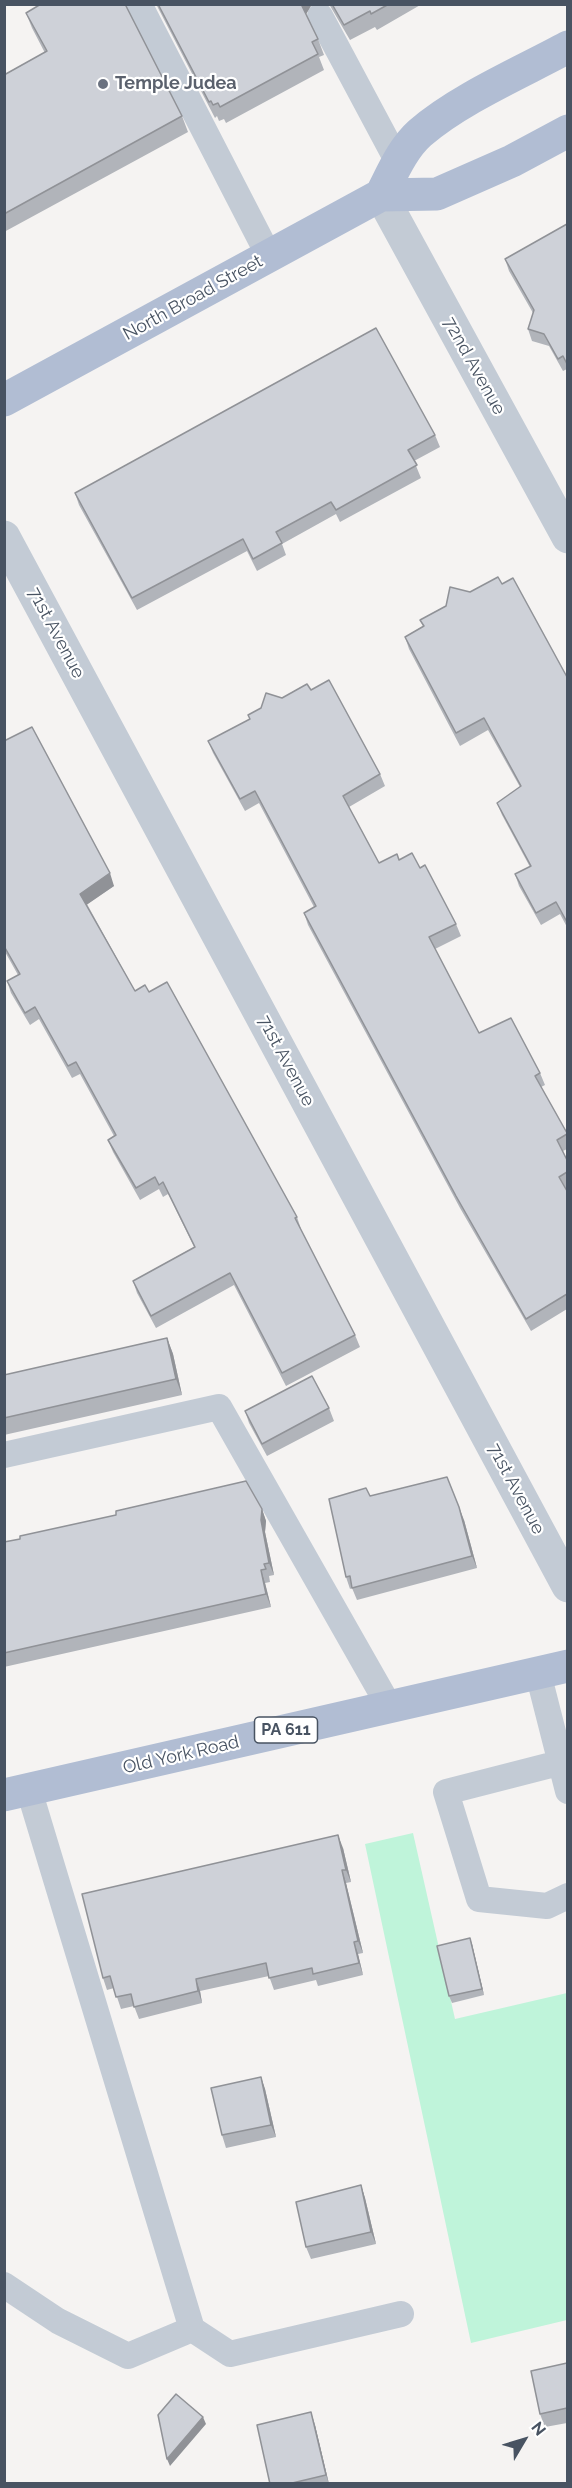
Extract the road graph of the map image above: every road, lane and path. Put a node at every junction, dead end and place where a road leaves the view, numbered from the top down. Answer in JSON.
{"nodes":[{"id":1,"x":139,"y":4,"type":"edge"},
{"id":2,"x":320,"y":16,"type":"dead end"},
{"id":3,"x":567,"y":47,"type":"edge"},
{"id":4,"x":567,"y":130,"type":"edge"},
{"id":5,"x":398,"y":162,"type":"junction"},
{"id":6,"x":381,"y":195,"type":"junction"},
{"id":7,"x":269,"y":256,"type":"junction"},
{"id":8,"x":4,"y":400,"type":"edge"},
{"id":9,"x":4,"y":537,"type":"edge"},
{"id":10,"x":567,"y":537,"type":"edge"},
{"id":11,"x":4,"y":1455,"type":"edge"},
{"id":12,"x":567,"y":1586,"type":"edge"},
{"id":13,"x":553,"y":1669,"type":"edge"},
{"id":14,"x":389,"y":1706,"type":"junction"},
{"id":15,"x":559,"y":1762,"type":"junction"},
{"id":16,"x":567,"y":1791,"type":"edge"},
{"id":17,"x":17,"y":1792,"type":"edge"},
{"id":18,"x":567,"y":1896,"type":"edge"},
{"id":19,"x":4,"y":2285,"type":"edge"},
{"id":20,"x":401,"y":2314,"type":"dead end"},
{"id":21,"x":192,"y":2329,"type":"junction"}],
"edges":[{"from":1,"to":7,"type":"lane"},
{"from":2,"to":5,"type":"lane"},
{"from":3,"to":5,"type":"main road"},
{"from":4,"to":6,"type":"main road","name":"North Broad Street"},
{"from":5,"to":6,"type":"main road"},
{"from":6,"to":7,"type":"main road","name":"North Broad Street"},
{"from":6,"to":10,"type":"street","name":"72nd Avenue"},
{"from":7,"to":8,"type":"main road","name":"North Broad Street"},
{"from":9,"to":12,"type":"street","name":"71st Avenue"},
{"from":11,"to":14,"type":"lane"},
{"from":13,"to":14,"type":"main road","name":"Old York Road","number":"PA 611"},
{"from":13,"to":15,"type":"lane"},
{"from":14,"to":17,"type":"main road","name":"Old York Road","number":"PA 611"},
{"from":15,"to":16,"type":"lane"},
{"from":15,"to":18,"type":"lane"},
{"from":17,"to":21,"type":"lane"},
{"from":19,"to":21,"type":"lane"},
{"from":20,"to":21,"type":"lane"}]}
